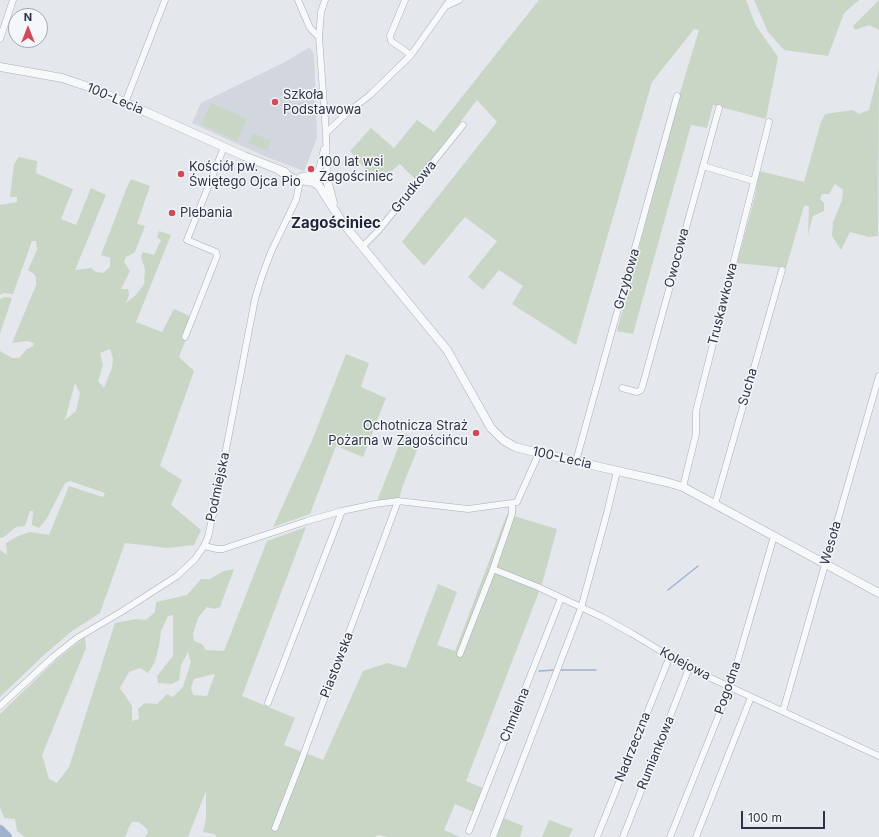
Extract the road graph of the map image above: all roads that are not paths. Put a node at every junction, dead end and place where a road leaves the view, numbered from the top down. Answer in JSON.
{"nodes":[{"id":1,"x":13,"y":0,"type":"edge"},
{"id":2,"x":165,"y":0,"type":"edge"},
{"id":3,"x":298,"y":0,"type":"edge"},
{"id":4,"x":325,"y":0,"type":"edge"},
{"id":5,"x":405,"y":0,"type":"edge"},
{"id":6,"x":450,"y":0,"type":"edge"},
{"id":7,"x":459,"y":0,"type":"edge"},
{"id":8,"x":446,"y":6,"type":"junction"},
{"id":9,"x":319,"y":37,"type":"junction"},
{"id":10,"x":0,"y":39,"type":"edge"},
{"id":11,"x":411,"y":55,"type":"junction"},
{"id":12,"x":0,"y":67,"type":"edge"},
{"id":13,"x":678,"y":96,"type":"dead end"},
{"id":14,"x":125,"y":103,"type":"junction"},
{"id":15,"x":719,"y":108,"type":"dead end"},
{"id":16,"x":769,"y":122,"type":"dead end"},
{"id":17,"x":463,"y":125,"type":"dead end"},
{"id":18,"x":326,"y":133,"type":"junction"},
{"id":19,"x":325,"y":142,"type":"junction"},
{"id":20,"x":224,"y":147,"type":"junction"},
{"id":21,"x":703,"y":166,"type":"junction"},
{"id":22,"x":301,"y":179,"type":"junction"},
{"id":23,"x":327,"y":179,"type":"junction"},
{"id":24,"x":317,"y":180,"type":"junction"},
{"id":25,"x":754,"y":181,"type":"junction"},
{"id":26,"x":336,"y":212,"type":"junction"},
{"id":27,"x":362,"y":246,"type":"junction"},
{"id":28,"x":782,"y":270,"type":"dead end"},
{"id":29,"x":185,"y":337,"type":"dead end"},
{"id":30,"x":879,"y":376,"type":"edge"},
{"id":31,"x":622,"y":388,"type":"dead end"},
{"id":32,"x":539,"y":453,"type":"junction"},
{"id":33,"x":576,"y":462,"type":"junction"},
{"id":34,"x":618,"y":471,"type":"junction"},
{"id":35,"x":683,"y":488,"type":"junction"},
{"id":36,"x":398,"y":501,"type":"junction"},
{"id":37,"x":512,"y":503,"type":"junction"},
{"id":38,"x":715,"y":504,"type":"junction"},
{"id":39,"x":342,"y":511,"type":"junction"},
{"id":40,"x":774,"y":536,"type":"junction"},
{"id":41,"x":204,"y":546,"type":"junction"},
{"id":42,"x":825,"y":564,"type":"junction"},
{"id":43,"x":494,"y":569,"type":"junction"},
{"id":44,"x":879,"y":593,"type":"edge"},
{"id":45,"x":561,"y":598,"type":"junction"},
{"id":46,"x":580,"y":608,"type":"junction"},
{"id":47,"x":460,"y":654,"type":"dead end"},
{"id":48,"x":670,"y":656,"type":"junction"},
{"id":49,"x":689,"y":668,"type":"junction"},
{"id":50,"x":730,"y":687,"type":"junction"},
{"id":51,"x":751,"y":697,"type":"junction"},
{"id":52,"x":268,"y":703,"type":"dead end"},
{"id":53,"x":0,"y":706,"type":"edge"},
{"id":54,"x":783,"y":711,"type":"junction"},
{"id":55,"x":879,"y":756,"type":"edge"},
{"id":56,"x":275,"y":828,"type":"dead end"},
{"id":57,"x":469,"y":831,"type":"dead end"},
{"id":58,"x":493,"y":837,"type":"edge"},
{"id":59,"x":597,"y":837,"type":"edge"},
{"id":60,"x":623,"y":837,"type":"edge"},
{"id":61,"x":670,"y":837,"type":"edge"},
{"id":62,"x":696,"y":837,"type":"edge"}],
"edges":[{"from":1,"to":10,"type":"street"},
{"from":2,"to":14,"type":"street"},
{"from":3,"to":9,"type":"street"},
{"from":4,"to":9,"type":"street"},
{"from":5,"to":11,"type":"street"},
{"from":6,"to":8,"type":"street"},
{"from":7,"to":8,"type":"street"},
{"from":8,"to":11,"type":"street"},
{"from":9,"to":18,"type":"street"},
{"from":11,"to":18,"type":"street"},
{"from":12,"to":14,"type":"street","name":"100-Lecia"},
{"from":13,"to":33,"type":"street","name":"Grzybowa"},
{"from":14,"to":20,"type":"street","name":"100-Lecia"},
{"from":15,"to":21,"type":"street","name":"Owocowa"},
{"from":16,"to":25,"type":"street","name":"Truskawkowa"},
{"from":17,"to":27,"type":"street","name":"Grudkowa"},
{"from":18,"to":19,"type":"street"},
{"from":19,"to":23,"type":"street"},
{"from":19,"to":24,"type":"street"},
{"from":20,"to":22,"type":"street","name":"100-Lecia"},
{"from":20,"to":29,"type":"street"},
{"from":21,"to":25,"type":"street"},
{"from":21,"to":31,"type":"street","name":"Owocowa"},
{"from":22,"to":24,"type":"street","name":"100-Lecia"},
{"from":22,"to":41,"type":"street","name":"Podmiejska"},
{"from":23,"to":24,"type":"street"},
{"from":23,"to":24,"type":"street"},
{"from":23,"to":26,"type":"street","name":"100-Lecia"},
{"from":24,"to":26,"type":"street","name":"100-Lecia"},
{"from":25,"to":35,"type":"street","name":"Truskawkowa"},
{"from":26,"to":27,"type":"street","name":"100-Lecia"},
{"from":27,"to":32,"type":"street","name":"100-Lecia"},
{"from":28,"to":38,"type":"street","name":"Sucha"},
{"from":30,"to":42,"type":"street","name":"Wesoła"},
{"from":32,"to":33,"type":"street","name":"100-Lecia"},
{"from":32,"to":37,"type":"street"},
{"from":33,"to":34,"type":"street","name":"100-Lecia"},
{"from":34,"to":35,"type":"street","name":"100-Lecia"},
{"from":34,"to":46,"type":"street"},
{"from":35,"to":38,"type":"street","name":"100-Lecia"},
{"from":36,"to":37,"type":"street"},
{"from":36,"to":39,"type":"street"},
{"from":36,"to":56,"type":"street","name":"Piastowska"},
{"from":37,"to":43,"type":"street"},
{"from":38,"to":40,"type":"street","name":"100-Lecia"},
{"from":39,"to":41,"type":"street"},
{"from":39,"to":52,"type":"street"},
{"from":40,"to":42,"type":"street","name":"100-Lecia"},
{"from":40,"to":50,"type":"street","name":"Pogodna"},
{"from":41,"to":53,"type":"street","name":"Podmiejska"},
{"from":42,"to":44,"type":"street","name":"100-Lecia"},
{"from":42,"to":54,"type":"street","name":"Wesoła"},
{"from":43,"to":45,"type":"street","name":"Kolejowa"},
{"from":43,"to":47,"type":"street"},
{"from":45,"to":46,"type":"street","name":"Kolejowa"},
{"from":45,"to":57,"type":"street","name":"Chmielna"},
{"from":46,"to":48,"type":"street","name":"Kolejowa"},
{"from":46,"to":58,"type":"street"},
{"from":48,"to":49,"type":"street","name":"Kolejowa"},
{"from":48,"to":59,"type":"street","name":"Nadrzeczna"},
{"from":49,"to":50,"type":"street","name":"Kolejowa"},
{"from":49,"to":60,"type":"street","name":"Rumiankowa"},
{"from":50,"to":51,"type":"street","name":"Kolejowa"},
{"from":50,"to":61,"type":"street","name":"Pogodna"},
{"from":51,"to":54,"type":"street","name":"Kolejowa"},
{"from":51,"to":62,"type":"street"},
{"from":54,"to":55,"type":"street","name":"Kolejowa"}]}
